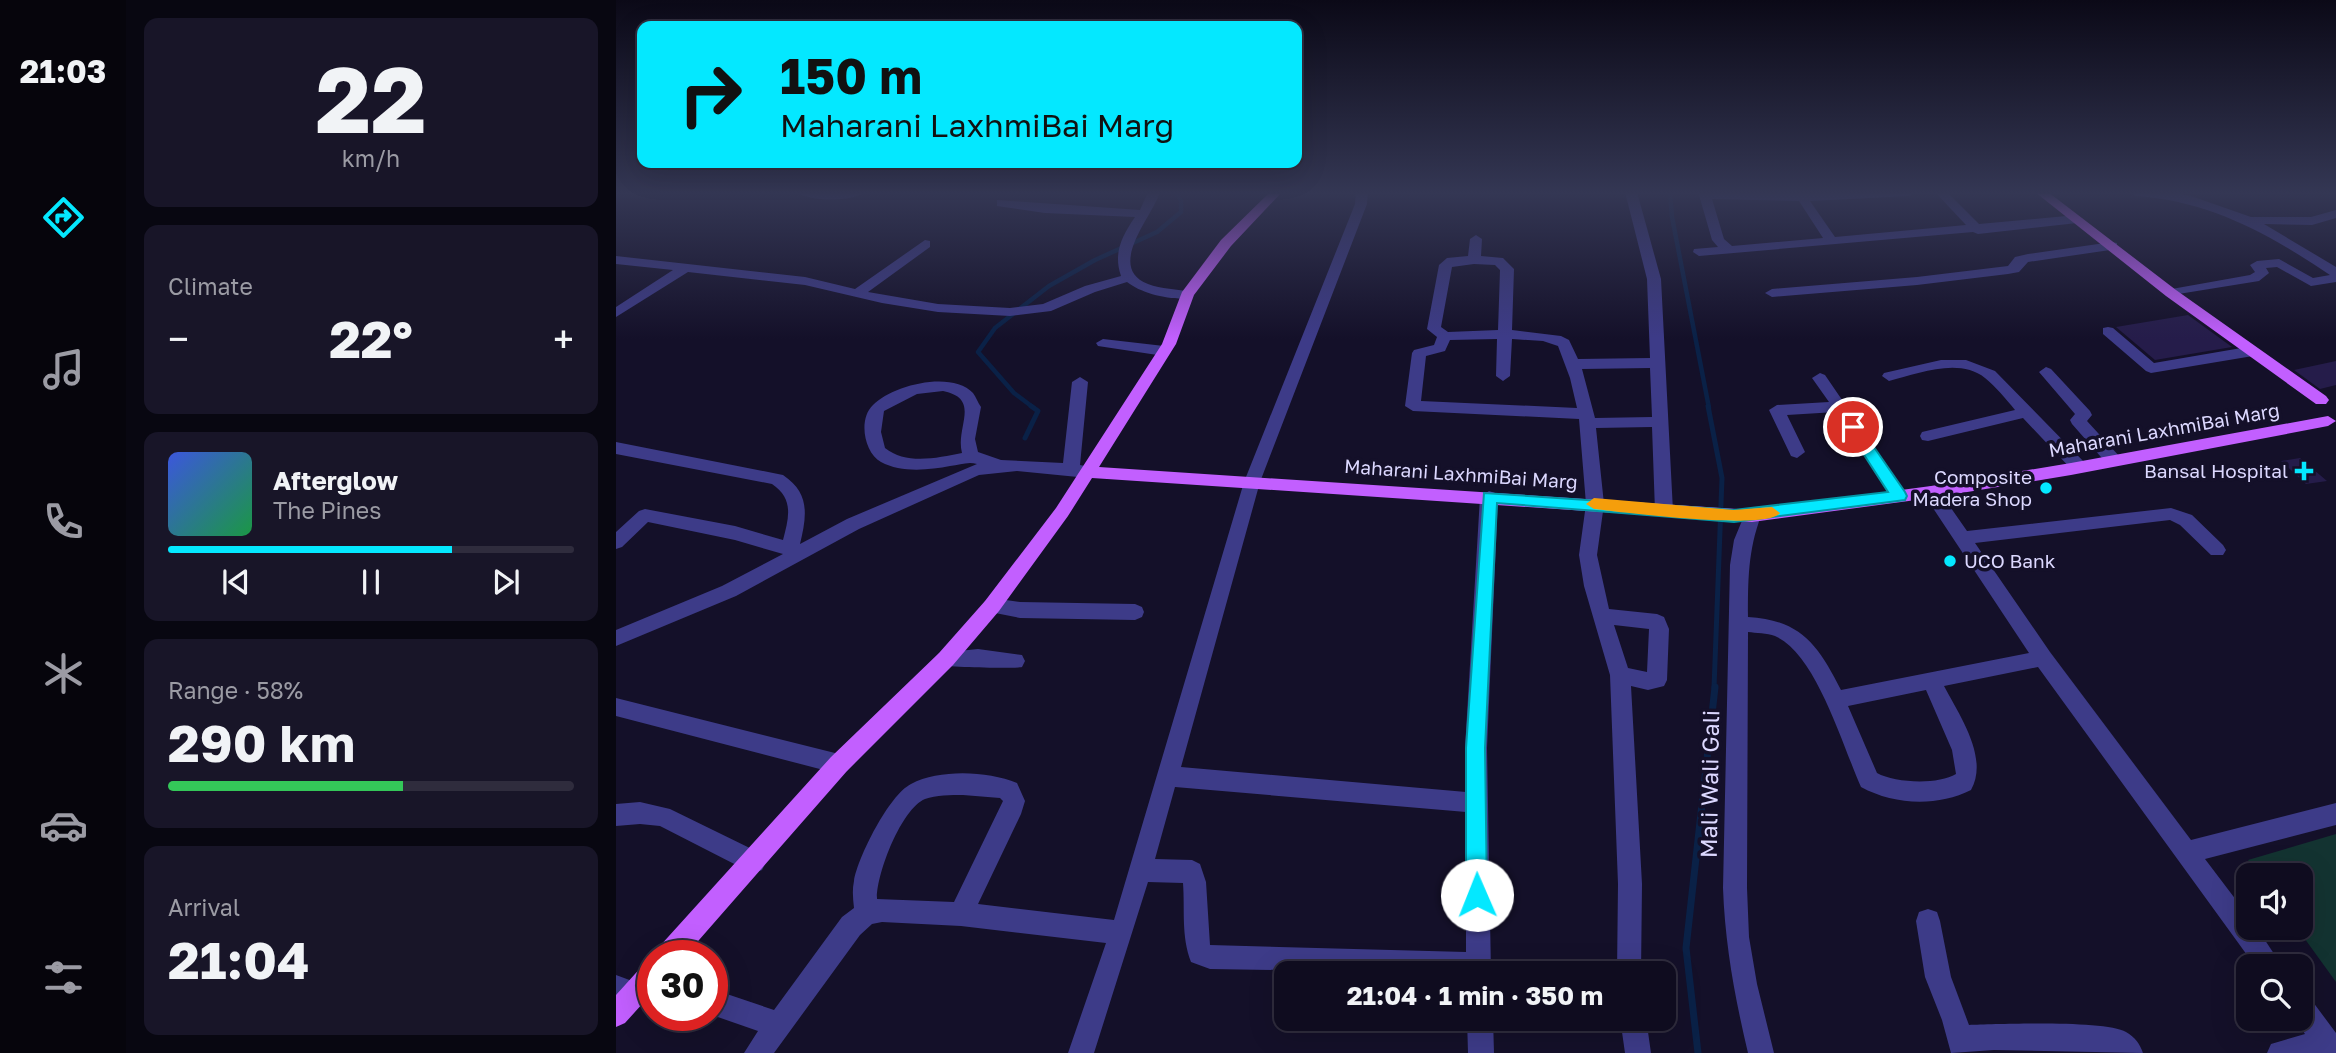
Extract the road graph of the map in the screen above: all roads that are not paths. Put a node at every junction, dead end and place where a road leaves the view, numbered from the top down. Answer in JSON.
{"nodes":[{"id":1,"x":1129,"y":241,"type":"edge"},
{"id":2,"x":1228,"y":241,"type":"edge"},
{"id":3,"x":1346,"y":241,"type":"edge"},
{"id":4,"x":1476,"y":241,"type":"edge"},
{"id":5,"x":1644,"y":241,"type":"edge"},
{"id":6,"x":1719,"y":241,"type":"edge"},
{"id":7,"x":1842,"y":241,"type":"edge"},
{"id":8,"x":2106,"y":241,"type":"edge"},
{"id":9,"x":2287,"y":241,"type":"edge"},
{"id":10,"x":1832,"y":242,"type":"joint"},
{"id":11,"x":925,"y":244,"type":"dead end"},
{"id":12,"x":2112,"y":246,"type":"junction"},
{"id":13,"x":1729,"y":250,"type":"junction"},
{"id":14,"x":1699,"y":252,"type":"dead end"},
{"id":15,"x":616,"y":260,"type":"edge"},
{"id":16,"x":1474,"y":260,"type":"junction"},
{"id":17,"x":688,"y":266,"type":"junction"},
{"id":18,"x":2336,"y":275,"type":"edge"},
{"id":19,"x":1128,"y":278,"type":"junction"},
{"id":20,"x":859,"y":292,"type":"junction"},
{"id":21,"x":1772,"y":293,"type":"dead end"},
{"id":22,"x":2171,"y":293,"type":"junction"},
{"id":23,"x":1187,"y":295,"type":"junction"},
{"id":24,"x":616,"y":313,"type":"edge"},
{"id":25,"x":2108,"y":331,"type":"dead end"},
{"id":26,"x":1504,"y":335,"type":"junction"},
{"id":27,"x":1446,"y":336,"type":"junction"},
{"id":28,"x":1102,"y":343,"type":"dead end"},
{"id":29,"x":1164,"y":351,"type":"junction"},
{"id":30,"x":2253,"y":351,"type":"junction"},
{"id":31,"x":1658,"y":363,"type":"junction"},
{"id":32,"x":1573,"y":364,"type":"junction"},
{"id":33,"x":2046,"y":372,"type":"dead end"},
{"id":34,"x":1503,"y":376,"type":"dead end"},
{"id":35,"x":1889,"y":376,"type":"dead end"},
{"id":36,"x":1820,"y":378,"type":"dead end"},
{"id":37,"x":1080,"y":382,"type":"dead end"},
{"id":38,"x":2329,"y":398,"type":"edge"},
{"id":39,"x":1840,"y":407,"type":"junction"},
{"id":40,"x":2028,"y":412,"type":"junction"},
{"id":41,"x":1587,"y":418,"type":"junction"},
{"id":42,"x":1660,"y":422,"type":"junction"},
{"id":43,"x":2332,"y":424,"type":"edge"},
{"id":44,"x":1928,"y":436,"type":"dead end"},
{"id":45,"x":616,"y":448,"type":"edge"},
{"id":46,"x":1797,"y":452,"type":"dead end"},
{"id":47,"x":971,"y":456,"type":"junction"},
{"id":48,"x":2114,"y":461,"type":"junction"},
{"id":49,"x":995,"y":464,"type":"junction"},
{"id":50,"x":2080,"y":468,"type":"junction"},
{"id":51,"x":1079,"y":471,"type":"junction"},
{"id":52,"x":1252,"y":482,"type":"junction"},
{"id":53,"x":1931,"y":492,"type":"junction"},
{"id":54,"x":1899,"y":496,"type":"junction"},
{"id":55,"x":1489,"y":497,"type":"junction"},
{"id":56,"x":1595,"y":504,"type":"junction"},
{"id":57,"x":1664,"y":511,"type":"junction"},
{"id":58,"x":1743,"y":516,"type":"junction"},
{"id":59,"x":1964,"y":538,"type":"junction"},
{"id":60,"x":616,"y":542,"type":"edge"},
{"id":61,"x":796,"y":550,"type":"junction"},
{"id":62,"x":2217,"y":551,"type":"dead end"},
{"id":63,"x":992,"y":606,"type":"junction"},
{"id":64,"x":1135,"y":612,"type":"dead end"},
{"id":65,"x":1601,"y":616,"type":"junction"},
{"id":66,"x":1738,"y":624,"type":"junction"},
{"id":67,"x":616,"y":638,"type":"edge"},
{"id":68,"x":2043,"y":658,"type":"junction"},
{"id":69,"x":946,"y":659,"type":"junction"},
{"id":70,"x":1015,"y":662,"type":"dead end"},
{"id":71,"x":1620,"y":675,"type":"junction"},
{"id":72,"x":1931,"y":680,"type":"junction"},
{"id":73,"x":1833,"y":700,"type":"junction"},
{"id":74,"x":616,"y":708,"type":"edge"},
{"id":75,"x":839,"y":764,"type":"junction"},
{"id":76,"x":1167,"y":776,"type":"junction"},
{"id":77,"x":1476,"y":803,"type":"junction"},
{"id":78,"x":2336,"y":814,"type":"edge"},
{"id":79,"x":616,"y":815,"type":"edge"},
{"id":80,"x":2187,"y":852,"type":"junction"},
{"id":81,"x":754,"y":862,"type":"junction"},
{"id":82,"x":1140,"y":870,"type":"junction"},
{"id":83,"x":866,"y":913,"type":"junction"},
{"id":84,"x":961,"y":914,"type":"junction"},
{"id":85,"x":1928,"y":921,"type":"dead end"},
{"id":86,"x":1122,"y":933,"type":"junction"},
{"id":87,"x":683,"y":940,"type":"edge"},
{"id":88,"x":2261,"y":954,"type":"edge"},
{"id":89,"x":1300,"y":961,"type":"edge"},
{"id":90,"x":1479,"y":961,"type":"edge"},
{"id":91,"x":1629,"y":961,"type":"edge"},
{"id":92,"x":637,"y":987,"type":"edge"},
{"id":93,"x":728,"y":1007,"type":"edge"},
{"id":94,"x":616,"y":1014,"type":"edge"},
{"id":95,"x":2313,"y":1023,"type":"edge"},
{"id":96,"x":779,"y":1025,"type":"junction"},
{"id":97,"x":1480,"y":1031,"type":"edge"},
{"id":98,"x":1635,"y":1031,"type":"edge"},
{"id":99,"x":1963,"y":1046,"type":"edge"},
{"id":100,"x":2331,"y":1047,"type":"edge"},
{"id":101,"x":757,"y":1053,"type":"edge"},
{"id":102,"x":1081,"y":1053,"type":"edge"},
{"id":103,"x":1481,"y":1053,"type":"edge"},
{"id":104,"x":1638,"y":1053,"type":"edge"},
{"id":105,"x":1761,"y":1053,"type":"edge"},
{"id":106,"x":2130,"y":1053,"type":"edge"},
{"id":107,"x":2280,"y":1053,"type":"edge"}],
"edges":[{"from":1,"to":19,"type":"street"},
{"from":2,"to":23,"type":"main road"},
{"from":3,"to":52,"type":"street"},
{"from":4,"to":16,"type":"street"},
{"from":5,"to":31,"type":"street"},
{"from":6,"to":13,"type":"street"},
{"from":7,"to":10,"type":"street"},
{"from":8,"to":12,"type":"main road"},
{"from":9,"to":18,"type":"street"},
{"from":10,"to":13,"type":"street"},
{"from":11,"to":20,"type":"street"},
{"from":12,"to":21,"type":"street"},
{"from":12,"to":22,"type":"main road"},
{"from":13,"to":14,"type":"street"},
{"from":15,"to":17,"type":"street"},
{"from":16,"to":26,"type":"street"},
{"from":16,"to":27,"type":"street"},
{"from":17,"to":20,"type":"street"},
{"from":17,"to":24,"type":"street"},
{"from":18,"to":22,"type":"street"},
{"from":19,"to":20,"type":"street"},
{"from":19,"to":23,"type":"street"},
{"from":22,"to":30,"type":"main road"},
{"from":23,"to":29,"type":"main road"},
{"from":25,"to":30,"type":"street"},
{"from":26,"to":27,"type":"street"},
{"from":26,"to":32,"type":"street"},
{"from":26,"to":34,"type":"street"},
{"from":27,"to":41,"type":"street"},
{"from":28,"to":29,"type":"street"},
{"from":29,"to":51,"type":"main road"},
{"from":30,"to":38,"type":"main road"},
{"from":31,"to":32,"type":"street"},
{"from":31,"to":42,"type":"street"},
{"from":32,"to":41,"type":"street"},
{"from":33,"to":48,"type":"street"},
{"from":35,"to":40,"type":"street"},
{"from":36,"to":39,"type":"street"},
{"from":37,"to":51,"type":"street"},
{"from":38,"to":43,"type":"main road"},
{"from":39,"to":46,"type":"street"},
{"from":39,"to":54,"type":"street"},
{"from":40,"to":44,"type":"street"},
{"from":40,"to":50,"type":"street"},
{"from":41,"to":42,"type":"street"},
{"from":41,"to":56,"type":"street"},
{"from":42,"to":57,"type":"street"},
{"from":43,"to":48,"type":"main road","name":"Maharani LaxhmiBai Marg"},
{"from":45,"to":61,"type":"street"},
{"from":47,"to":47,"type":"street"},
{"from":47,"to":49,"type":"street"},
{"from":48,"to":50,"type":"main road","name":"Maharani LaxhmiBai Marg"},
{"from":49,"to":51,"type":"street"},
{"from":49,"to":61,"type":"street"},
{"from":50,"to":53,"type":"main road","name":"Maharani LaxhmiBai Marg"},
{"from":51,"to":52,"type":"main road","name":"Maharani LaxhmiBai Marg"},
{"from":51,"to":63,"type":"main road"},
{"from":52,"to":55,"type":"main road","name":"Maharani LaxhmiBai Marg"},
{"from":52,"to":76,"type":"street"},
{"from":53,"to":54,"type":"main road","name":"Maharani LaxhmiBai Marg"},
{"from":53,"to":59,"type":"street"},
{"from":54,"to":58,"type":"main road","name":"Maharani LaxhmiBai Marg"},
{"from":55,"to":56,"type":"main road","name":"Maharani LaxhmiBai Marg"},
{"from":55,"to":77,"type":"street"},
{"from":56,"to":57,"type":"main road","name":"Maharani LaxhmiBai Marg"},
{"from":56,"to":65,"type":"street"},
{"from":57,"to":58,"type":"main road","name":"Maharani LaxhmiBai Marg"},
{"from":58,"to":66,"type":"street","name":"Mali Wali Gali"},
{"from":59,"to":62,"type":"street"},
{"from":59,"to":68,"type":"street"},
{"from":60,"to":61,"type":"street"},
{"from":61,"to":67,"type":"street"},
{"from":63,"to":64,"type":"street"},
{"from":63,"to":69,"type":"main road"},
{"from":65,"to":71,"type":"street"},
{"from":65,"to":71,"type":"street"},
{"from":66,"to":73,"type":"street"},
{"from":66,"to":105,"type":"street","name":"Mali Wali Gali"},
{"from":68,"to":72,"type":"street"},
{"from":68,"to":80,"type":"street"},
{"from":69,"to":70,"type":"street"},
{"from":69,"to":75,"type":"main road"},
{"from":71,"to":91,"type":"street"},
{"from":72,"to":73,"type":"street"},
{"from":72,"to":73,"type":"street"},
{"from":74,"to":75,"type":"street"},
{"from":75,"to":81,"type":"main road"},
{"from":76,"to":77,"type":"street"},
{"from":76,"to":82,"type":"street"},
{"from":77,"to":90,"type":"street"},
{"from":78,"to":80,"type":"street"},
{"from":79,"to":81,"type":"street"},
{"from":80,"to":88,"type":"street"},
{"from":81,"to":87,"type":"main road"},
{"from":82,"to":86,"type":"street"},
{"from":82,"to":89,"type":"street"},
{"from":83,"to":84,"type":"street"},
{"from":83,"to":84,"type":"street"},
{"from":83,"to":96,"type":"street"},
{"from":84,"to":86,"type":"street"},
{"from":85,"to":99,"type":"street"},
{"from":86,"to":102,"type":"street"},
{"from":92,"to":94,"type":"main road"},
{"from":93,"to":96,"type":"street"},
{"from":95,"to":100,"type":"street"},
{"from":96,"to":101,"type":"street"},
{"from":97,"to":103,"type":"street"},
{"from":98,"to":104,"type":"street"},
{"from":99,"to":106,"type":"street"},
{"from":100,"to":107,"type":"street"}]}
